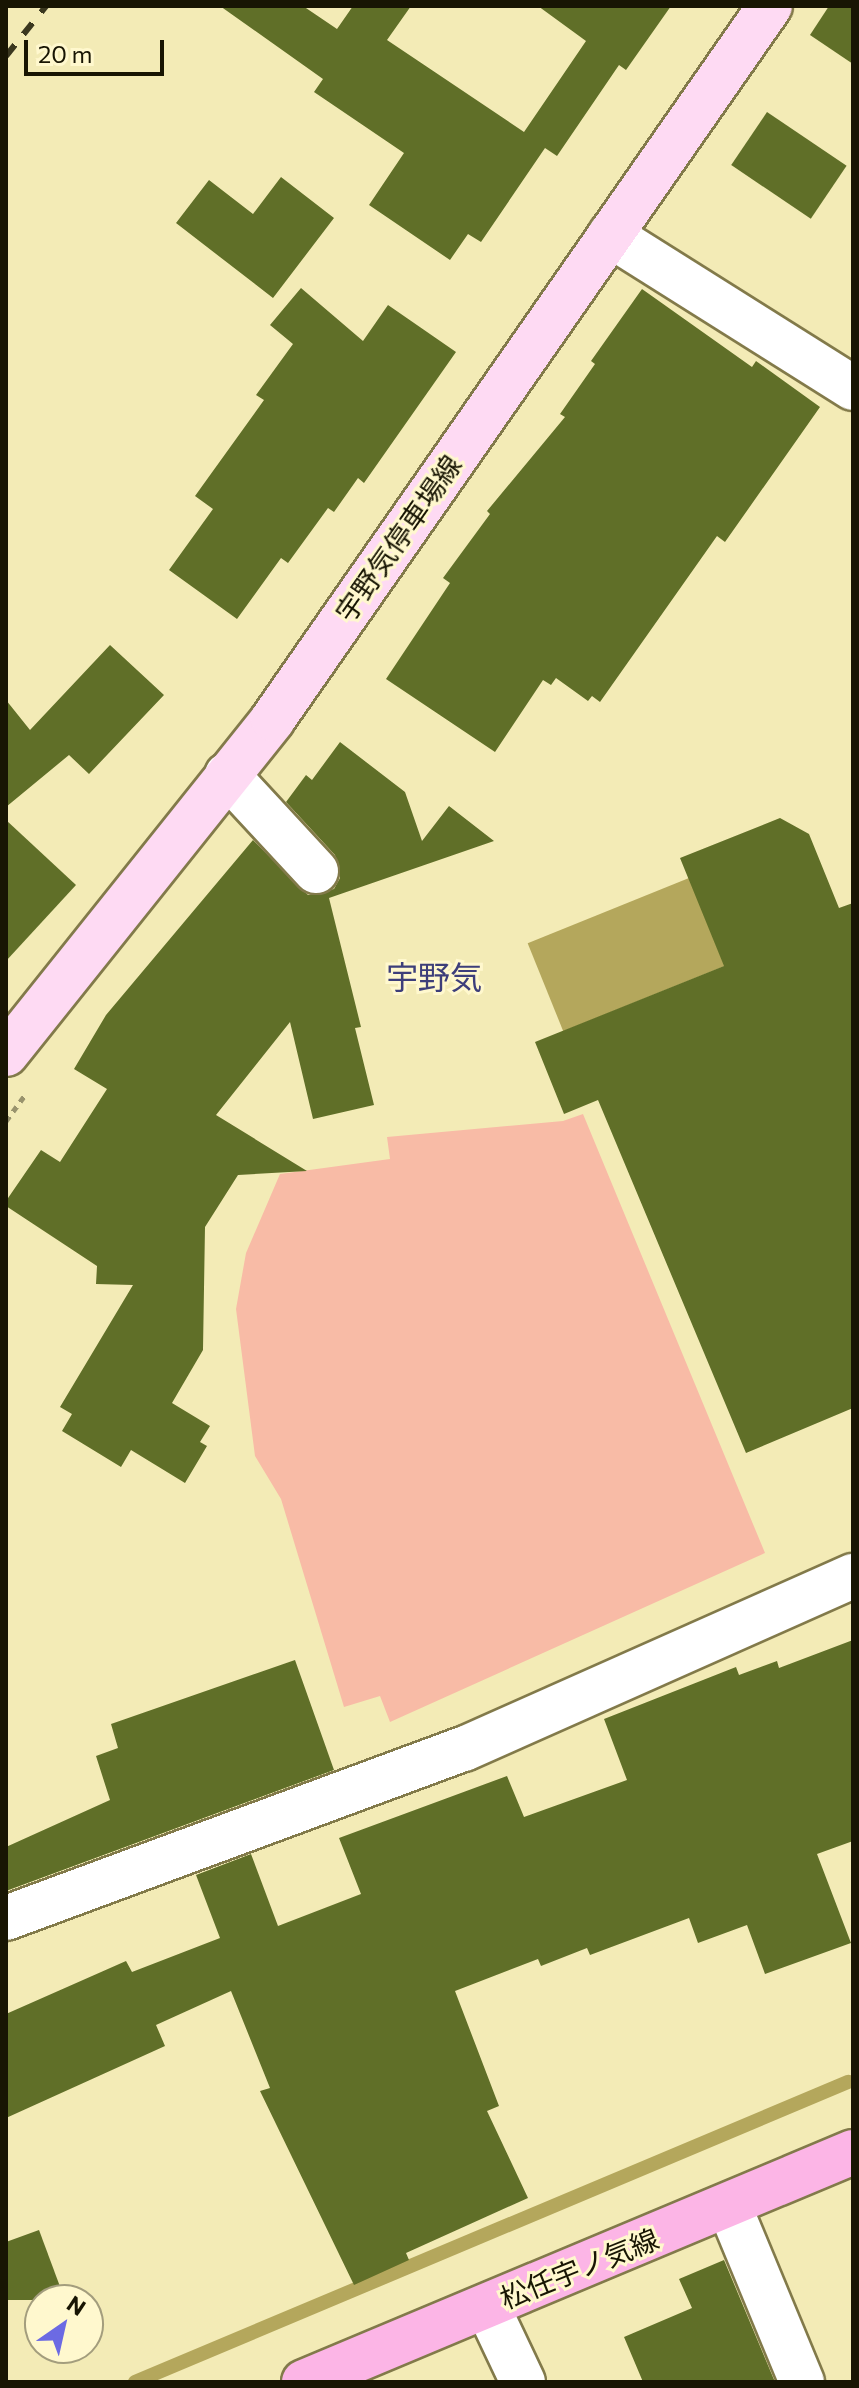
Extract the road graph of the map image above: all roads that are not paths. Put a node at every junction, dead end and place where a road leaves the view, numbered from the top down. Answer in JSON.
{"nodes":[{"id":1,"x":770,"y":6,"type":"edge"},
{"id":2,"x":610,"y":235,"type":"junction"},
{"id":3,"x":853,"y":388,"type":"edge"},
{"id":4,"x":227,"y":775,"type":"junction"},
{"id":5,"x":316,"y":871,"type":"dead end"},
{"id":6,"x":6,"y":1054,"type":"edge"},
{"id":7,"x":853,"y":1576,"type":"edge"},
{"id":8,"x":6,"y":1918,"type":"edge"},
{"id":9,"x":853,"y":2152,"type":"edge"},
{"id":10,"x":729,"y":2206,"type":"junction"},
{"id":11,"x":487,"y":2306,"type":"junction"},
{"id":12,"x":304,"y":2382,"type":"edge"},
{"id":13,"x":523,"y":2382,"type":"edge"},
{"id":14,"x":802,"y":2382,"type":"edge"}],
"edges":[{"from":1,"to":2,"type":"main road","name":"宇野気停車場線"},
{"from":2,"to":3,"type":"street"},
{"from":2,"to":4,"type":"main road","name":"宇野気停車場線"},
{"from":4,"to":5,"type":"street"},
{"from":4,"to":6,"type":"main road","name":"宇野気停車場線"},
{"from":7,"to":8,"type":"street"},
{"from":9,"to":10,"type":"main road","name":"松任宇ノ気線"},
{"from":10,"to":11,"type":"main road","name":"松任宇ノ気線"},
{"from":10,"to":14,"type":"street"},
{"from":11,"to":12,"type":"main road","name":"松任宇ノ気線"},
{"from":11,"to":13,"type":"street"}]}
